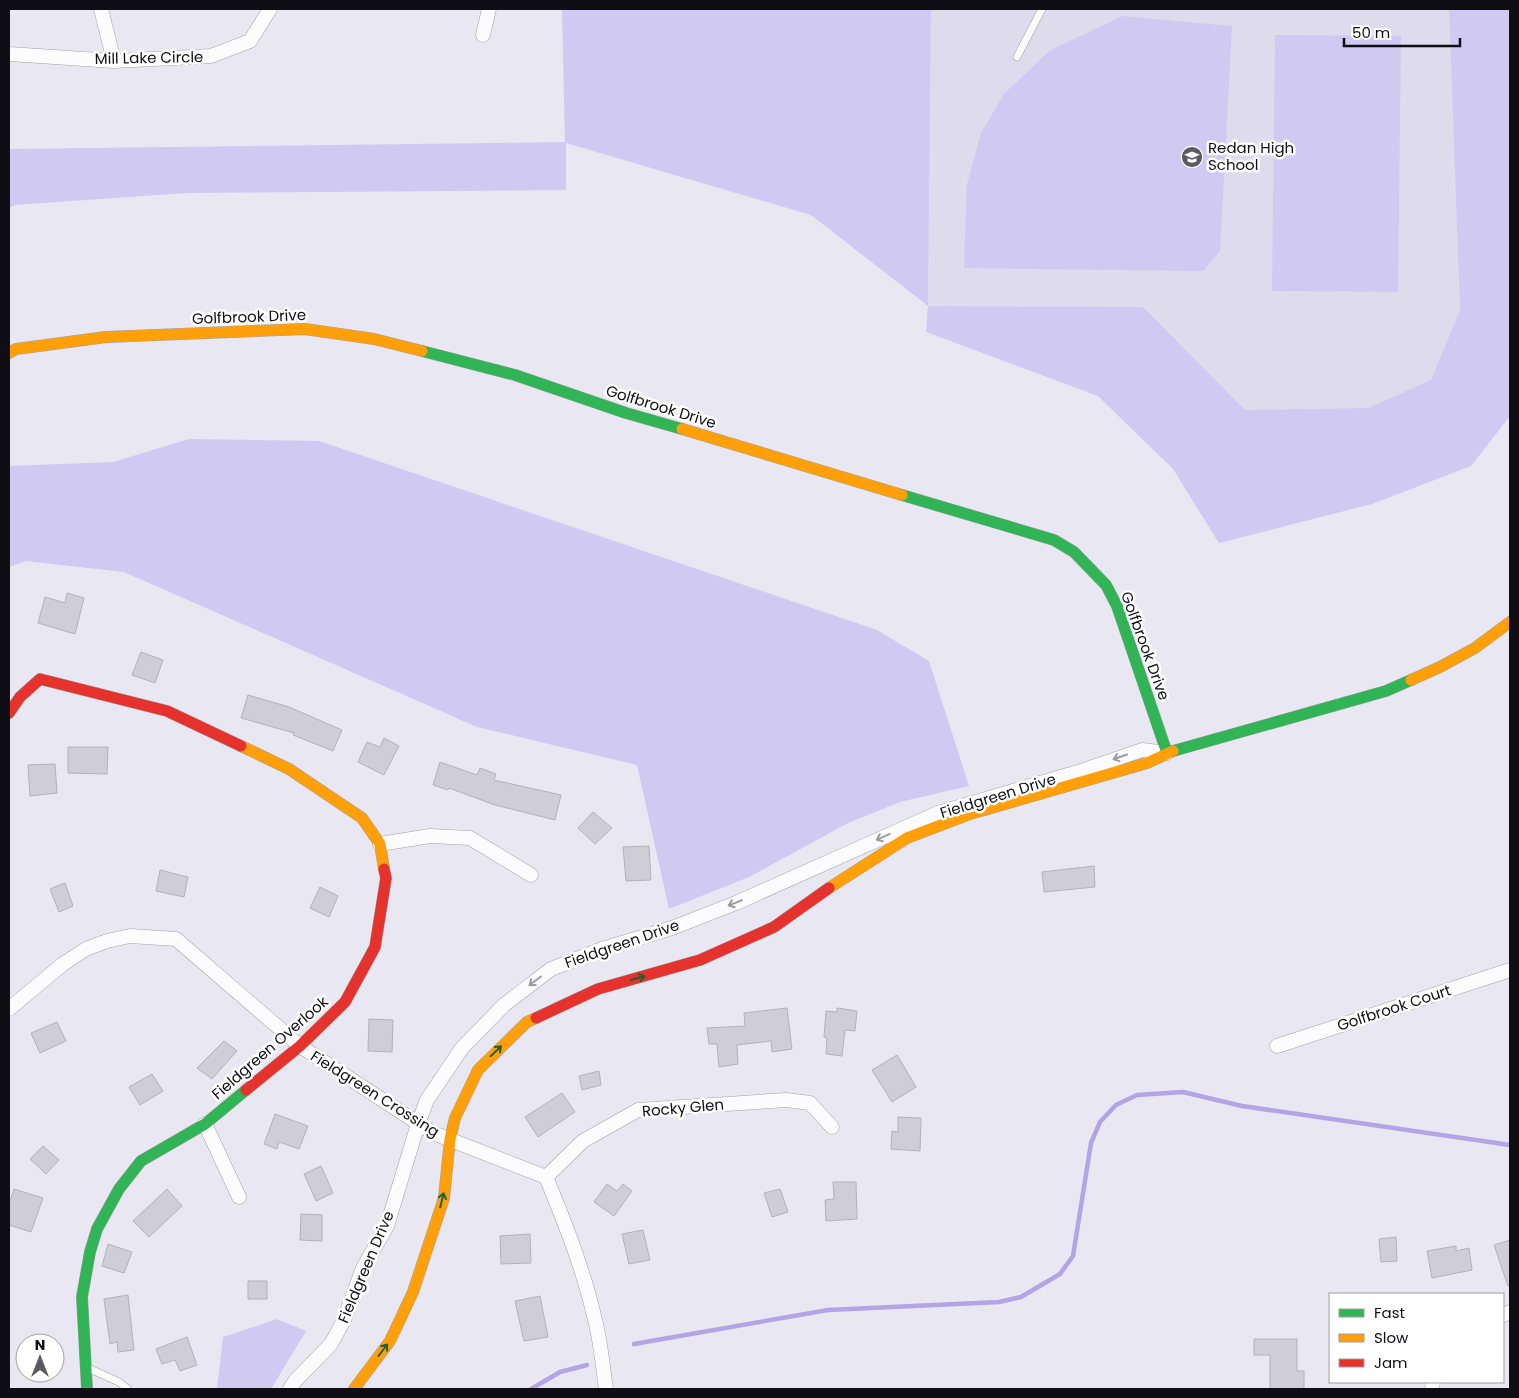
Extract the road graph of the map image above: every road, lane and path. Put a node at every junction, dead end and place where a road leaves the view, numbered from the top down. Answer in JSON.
{"nodes":[{"id":1,"x":101,"y":9,"type":"edge"},
{"id":2,"x":270,"y":9,"type":"edge"},
{"id":3,"x":488,"y":9,"type":"edge"},
{"id":4,"x":1042,"y":9,"type":"edge"},
{"id":5,"x":483,"y":35,"type":"dead end"},
{"id":6,"x":9,"y":54,"type":"edge"},
{"id":7,"x":1017,"y":57,"type":"dead end"},
{"id":8,"x":114,"y":61,"type":"junction"},
{"id":9,"x":9,"y":353,"type":"edge"},
{"id":10,"x":1510,"y":622,"type":"edge"},
{"id":11,"x":9,"y":713,"type":"edge"},
{"id":12,"x":1167,"y":753,"type":"junction"},
{"id":13,"x":380,"y":844,"type":"junction"},
{"id":14,"x":531,"y":875,"type":"dead end"},
{"id":15,"x":1510,"y":970,"type":"edge"},
{"id":16,"x":9,"y":1009,"type":"edge"},
{"id":17,"x":300,"y":1046,"type":"junction"},
{"id":18,"x":1277,"y":1046,"type":"dead end"},
{"id":19,"x":205,"y":1124,"type":"junction"},
{"id":20,"x":418,"y":1124,"type":"junction"},
{"id":21,"x":832,"y":1127,"type":"dead end"},
{"id":22,"x":450,"y":1139,"type":"junction"},
{"id":23,"x":546,"y":1178,"type":"junction"},
{"id":24,"x":239,"y":1197,"type":"dead end"},
{"id":25,"x":86,"y":1367,"type":"junction"},
{"id":26,"x":87,"y":1389,"type":"edge"},
{"id":27,"x":128,"y":1389,"type":"edge"},
{"id":28,"x":290,"y":1389,"type":"edge"},
{"id":29,"x":354,"y":1389,"type":"edge"},
{"id":30,"x":606,"y":1389,"type":"edge"}],
"edges":[{"from":1,"to":8,"type":"street"},
{"from":2,"to":8,"type":"street","name":"Mill Lake Circle"},
{"from":3,"to":5,"type":"street"},
{"from":4,"to":7,"type":"lane"},
{"from":6,"to":8,"type":"street","name":"Mill Lake Circle"},
{"from":9,"to":12,"type":"street","name":"Golfbrook Drive"},
{"from":10,"to":12,"type":"street","name":"Fieldgreen Drive"},
{"from":11,"to":13,"type":"street","name":"Fieldgreen Overlook"},
{"from":12,"to":20,"type":"street","name":"Fieldgreen Drive","one_way":true},
{"from":22,"to":12,"type":"street","name":"Fieldgreen Drive","one_way":true},
{"from":13,"to":14,"type":"street"},
{"from":13,"to":17,"type":"street","name":"Fieldgreen Overlook"},
{"from":15,"to":18,"type":"street","name":"Golfbrook Court"},
{"from":16,"to":17,"type":"street","name":"Fieldgreen Crossing"},
{"from":17,"to":19,"type":"street","name":"Fieldgreen Overlook"},
{"from":17,"to":20,"type":"street","name":"Fieldgreen Crossing"},
{"from":19,"to":24,"type":"street"},
{"from":19,"to":25,"type":"street","name":"Fieldgreen Overlook"},
{"from":20,"to":22,"type":"street","name":"Fieldgreen Crossing"},
{"from":20,"to":28,"type":"street","name":"Fieldgreen Drive"},
{"from":21,"to":23,"type":"street","name":"Rocky Glen"},
{"from":22,"to":23,"type":"street","name":"Fieldgreen Crossing"},
{"from":29,"to":22,"type":"street","name":"Fieldgreen Drive","one_way":true},
{"from":23,"to":30,"type":"street"},
{"from":25,"to":26,"type":"street","name":"Fieldgreen Overlook"},
{"from":25,"to":27,"type":"lane"}]}
